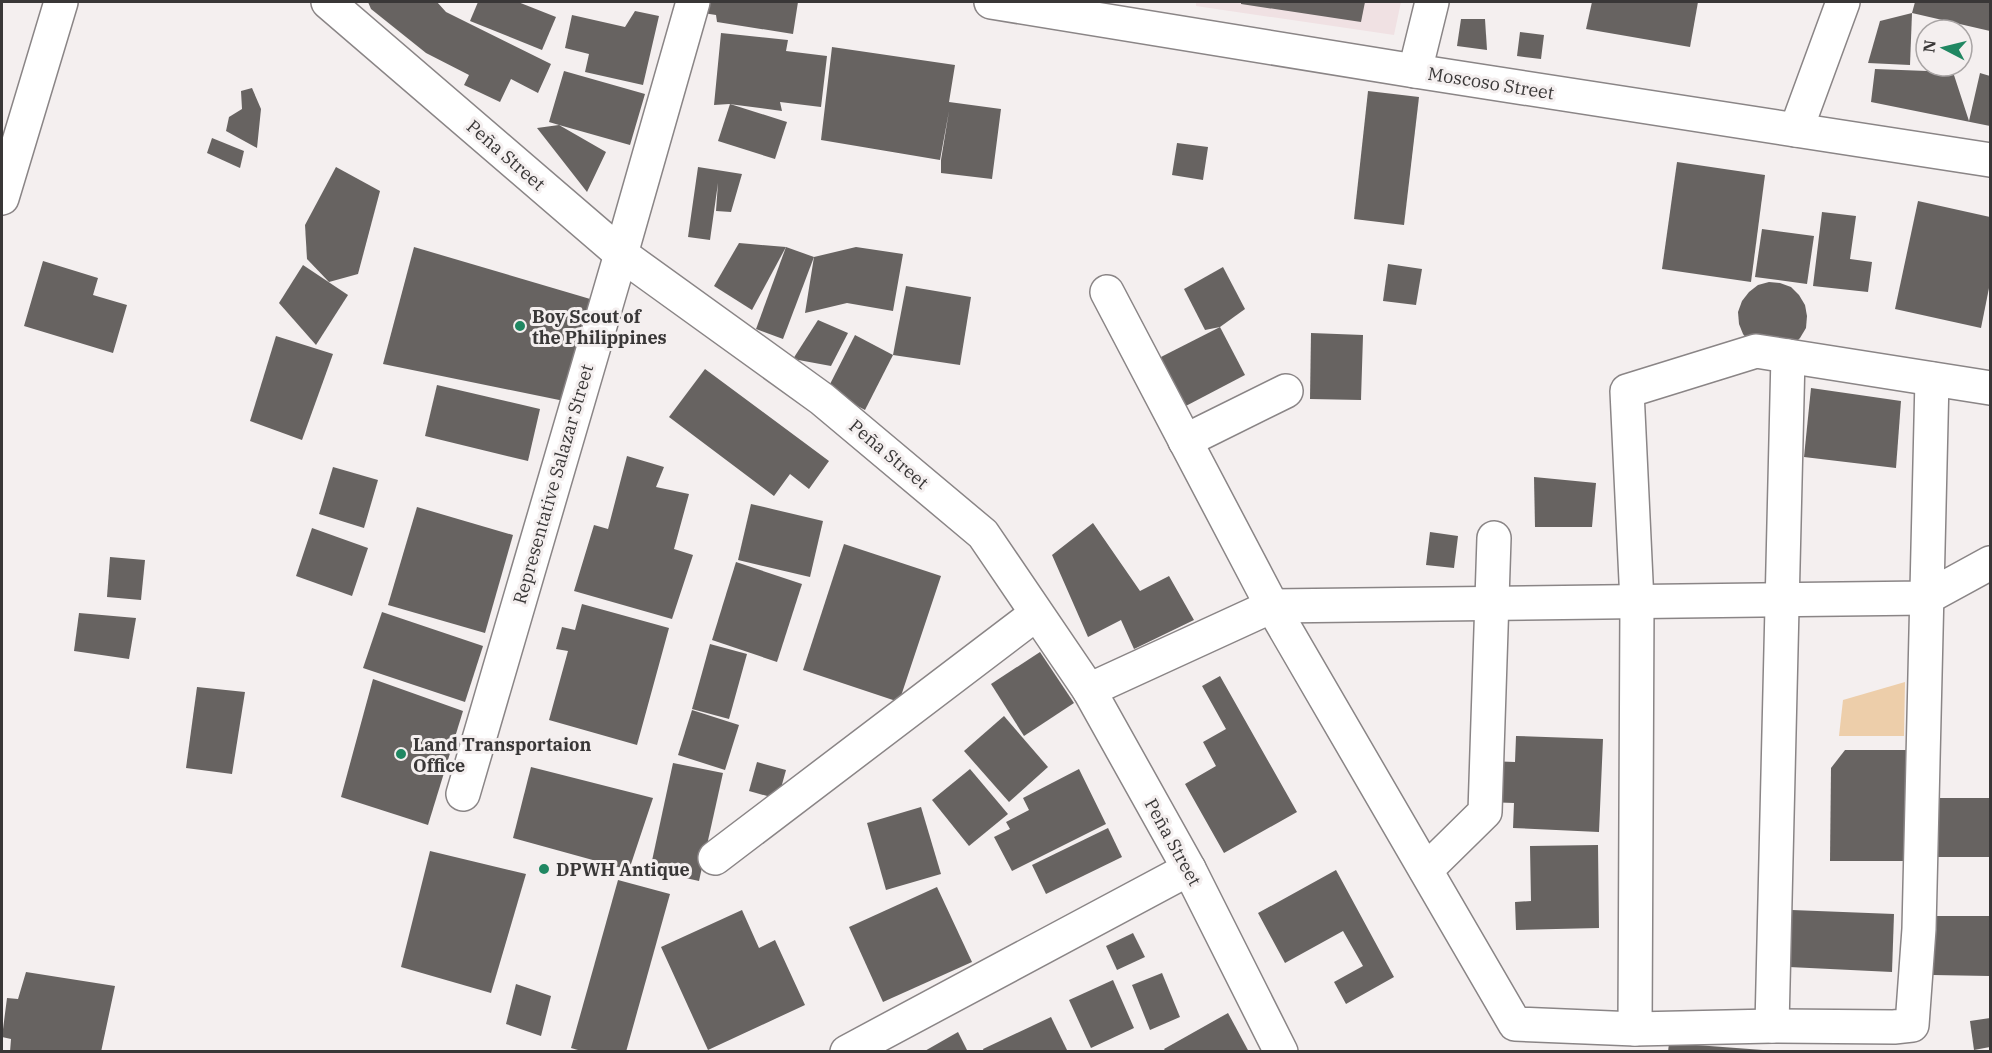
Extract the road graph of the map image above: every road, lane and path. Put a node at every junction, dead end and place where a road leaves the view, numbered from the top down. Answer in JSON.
{"nodes":[{"id":1,"x":61,"y":2,"type":"edge"},
{"id":2,"x":328,"y":2,"type":"edge"},
{"id":3,"x":693,"y":2,"type":"edge"},
{"id":4,"x":991,"y":2,"type":"edge"},
{"id":5,"x":1432,"y":2,"type":"edge"},
{"id":6,"x":1843,"y":2,"type":"edge"},
{"id":7,"x":1415,"y":71,"type":"junction"},
{"id":8,"x":1796,"y":130,"type":"junction"},
{"id":9,"x":1990,"y":160,"type":"edge"},
{"id":10,"x":2,"y":198,"type":"edge"},
{"id":11,"x":621,"y":254,"type":"junction"},
{"id":12,"x":1107,"y":292,"type":"dead end"},
{"id":13,"x":1788,"y":356,"type":"junction"},
{"id":14,"x":1932,"y":379,"type":"junction"},
{"id":15,"x":1990,"y":388,"type":"edge"},
{"id":16,"x":1286,"y":391,"type":"dead end"},
{"id":17,"x":1185,"y":441,"type":"junction"},
{"id":18,"x":1494,"y":538,"type":"dead end"},
{"id":19,"x":1990,"y":563,"type":"edge"},
{"id":20,"x":1926,"y":598,"type":"junction"},
{"id":21,"x":1782,"y":600,"type":"junction"},
{"id":22,"x":1637,"y":602,"type":"junction"},
{"id":23,"x":1491,"y":603,"type":"junction"},
{"id":24,"x":1272,"y":606,"type":"junction"},
{"id":25,"x":1036,"y":614,"type":"junction"},
{"id":26,"x":1089,"y":690,"type":"junction"},
{"id":27,"x":463,"y":794,"type":"dead end"},
{"id":28,"x":715,"y":858,"type":"dead end"},
{"id":29,"x":1189,"y":869,"type":"junction"},
{"id":30,"x":1426,"y":870,"type":"junction"},
{"id":31,"x":1772,"y":1026,"type":"junction"},
{"id":32,"x":1635,"y":1029,"type":"junction"},
{"id":33,"x":847,"y":1052,"type":"edge"},
{"id":34,"x":1281,"y":1052,"type":"edge"}],
"edges":[{"from":1,"to":10,"type":"street"},
{"from":2,"to":11,"type":"street","name":"Peña Street"},
{"from":3,"to":11,"type":"street","name":"Representative Salazar Street"},
{"from":4,"to":7,"type":"street","name":"Moscoso Street"},
{"from":5,"to":7,"type":"street"},
{"from":6,"to":8,"type":"street"},
{"from":7,"to":8,"type":"street","name":"Moscoso Street"},
{"from":8,"to":9,"type":"street","name":"Moscoso Street"},
{"from":11,"to":25,"type":"street","name":"Peña Street"},
{"from":11,"to":27,"type":"street","name":"Representative Salazar Street"},
{"from":12,"to":17,"type":"street"},
{"from":13,"to":14,"type":"street"},
{"from":13,"to":21,"type":"street"},
{"from":13,"to":22,"type":"street"},
{"from":14,"to":15,"type":"street"},
{"from":14,"to":20,"type":"street"},
{"from":16,"to":17,"type":"street"},
{"from":17,"to":24,"type":"street"},
{"from":18,"to":23,"type":"street"},
{"from":19,"to":20,"type":"street"},
{"from":20,"to":21,"type":"street"},
{"from":20,"to":31,"type":"street"},
{"from":21,"to":22,"type":"street"},
{"from":21,"to":31,"type":"street"},
{"from":22,"to":23,"type":"street"},
{"from":22,"to":32,"type":"street"},
{"from":23,"to":24,"type":"street"},
{"from":23,"to":30,"type":"street"},
{"from":24,"to":26,"type":"street"},
{"from":24,"to":30,"type":"street"},
{"from":25,"to":26,"type":"street","name":"Peña Street"},
{"from":25,"to":28,"type":"street"},
{"from":26,"to":29,"type":"street","name":"Peña Street"},
{"from":29,"to":33,"type":"street"},
{"from":29,"to":34,"type":"street","name":"Peña Street"},
{"from":30,"to":32,"type":"street"},
{"from":31,"to":32,"type":"street"}]}
